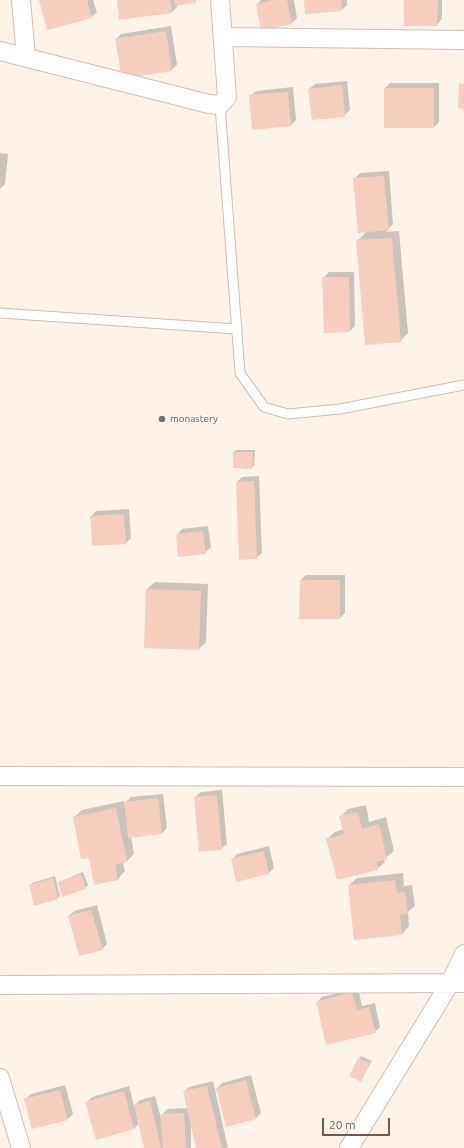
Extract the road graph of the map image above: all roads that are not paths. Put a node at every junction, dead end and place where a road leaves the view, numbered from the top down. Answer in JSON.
{"nodes":[{"id":1,"x":21,"y":0,"type":"edge"},
{"id":2,"x":220,"y":0,"type":"edge"},
{"id":3,"x":223,"y":38,"type":"junction"},
{"id":4,"x":464,"y":40,"type":"edge"},
{"id":5,"x":0,"y":51,"type":"edge"},
{"id":6,"x":26,"y":58,"type":"junction"},
{"id":7,"x":220,"y":105,"type":"junction"},
{"id":8,"x":0,"y":314,"type":"edge"},
{"id":9,"x":237,"y":329,"type":"junction"},
{"id":10,"x":464,"y":385,"type":"edge"},
{"id":11,"x":0,"y":776,"type":"edge"},
{"id":12,"x":464,"y":777,"type":"edge"},
{"id":13,"x":464,"y":954,"type":"edge"},
{"id":14,"x":457,"y":983,"type":"edge"},
{"id":15,"x":0,"y":985,"type":"edge"},
{"id":16,"x":0,"y":1078,"type":"edge"},
{"id":17,"x":21,"y":1148,"type":"edge"},
{"id":18,"x":349,"y":1148,"type":"edge"}],
"edges":[{"from":1,"to":6,"type":"street"},
{"from":2,"to":3,"type":"street"},
{"from":3,"to":4,"type":"street"},
{"from":3,"to":7,"type":"street"},
{"from":5,"to":6,"type":"street"},
{"from":6,"to":7,"type":"street"},
{"from":7,"to":9,"type":"lane"},
{"from":8,"to":9,"type":"lane"},
{"from":9,"to":10,"type":"lane"},
{"from":11,"to":12,"type":"street"},
{"from":13,"to":14,"type":"street"},
{"from":14,"to":15,"type":"street"},
{"from":14,"to":18,"type":"street"},
{"from":16,"to":17,"type":"street"}]}
